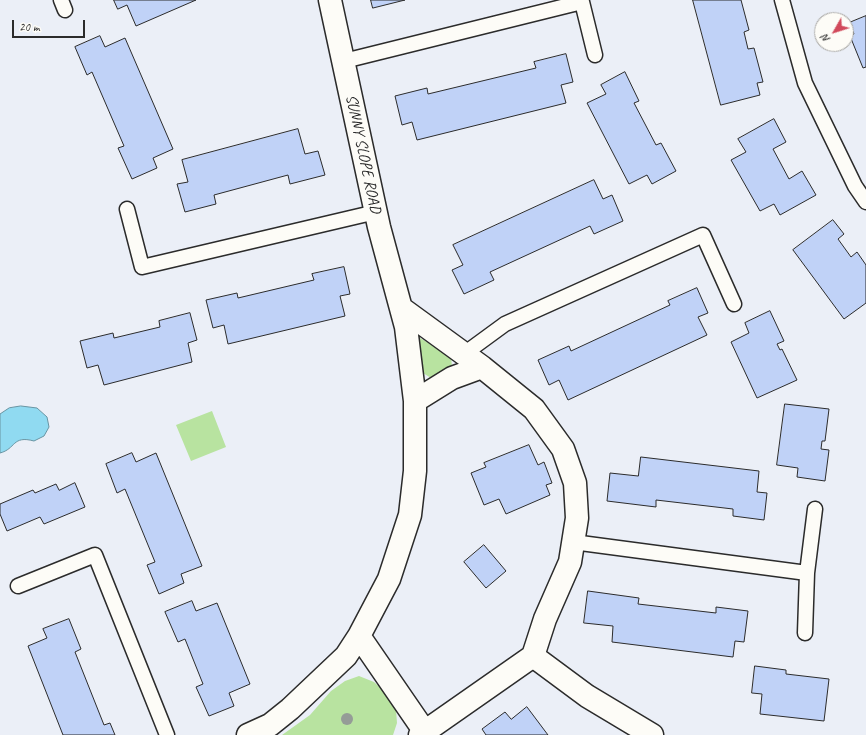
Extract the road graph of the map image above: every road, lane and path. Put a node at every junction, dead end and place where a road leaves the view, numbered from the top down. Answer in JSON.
{"nodes":[{"id":1,"x":330,"y":0,"type":"edge"},
{"id":2,"x":782,"y":0,"type":"edge"},
{"id":3,"x":582,"y":1,"type":"edge"},
{"id":4,"x":595,"y":55,"type":"dead end"},
{"id":5,"x":344,"y":61,"type":"junction"},
{"id":6,"x":866,"y":202,"type":"edge"},
{"id":7,"x":127,"y":209,"type":"dead end"},
{"id":8,"x":376,"y":212,"type":"junction"},
{"id":9,"x":734,"y":304,"type":"dead end"},
{"id":10,"x":401,"y":308,"type":"junction"},
{"id":11,"x":464,"y":354,"type":"junction"},
{"id":12,"x":482,"y":367,"type":"junction"},
{"id":13,"x":415,"y":401,"type":"junction"},
{"id":14,"x":815,"y":509,"type":"dead end"},
{"id":15,"x":573,"y":542,"type":"junction"},
{"id":16,"x":807,"y":574,"type":"junction"},
{"id":17,"x":18,"y":586,"type":"dead end"},
{"id":18,"x":805,"y":632,"type":"dead end"},
{"id":19,"x":359,"y":636,"type":"junction"},
{"id":20,"x":534,"y":656,"type":"junction"},
{"id":21,"x":424,"y":734,"type":"edge"},
{"id":22,"x":167,"y":735,"type":"edge"},
{"id":23,"x":248,"y":735,"type":"edge"},
{"id":24,"x":652,"y":735,"type":"edge"}],
"edges":[{"from":1,"to":5,"type":"street","name":"SUNNY SLOPE ROAD"},
{"from":2,"to":6,"type":"lane"},
{"from":3,"to":4,"type":"lane"},
{"from":3,"to":5,"type":"lane"},
{"from":5,"to":8,"type":"street","name":"SUNNY SLOPE ROAD"},
{"from":7,"to":8,"type":"lane"},
{"from":8,"to":10,"type":"street","name":"SUNNY SLOPE ROAD"},
{"from":9,"to":11,"type":"lane"},
{"from":10,"to":11,"type":"street"},
{"from":10,"to":13,"type":"street","name":"SUNNY SLOPE ROAD"},
{"from":11,"to":12,"type":"street"},
{"from":12,"to":13,"type":"street"},
{"from":12,"to":15,"type":"street"},
{"from":13,"to":19,"type":"street","name":"SUNNY SLOPE ROAD"},
{"from":14,"to":16,"type":"lane"},
{"from":15,"to":16,"type":"lane"},
{"from":15,"to":20,"type":"street"},
{"from":16,"to":18,"type":"lane"},
{"from":17,"to":22,"type":"lane"},
{"from":19,"to":21,"type":"street"},
{"from":19,"to":23,"type":"street","name":"SUNNY SLOPE ROAD"},
{"from":20,"to":21,"type":"street"},
{"from":20,"to":24,"type":"street"}]}
